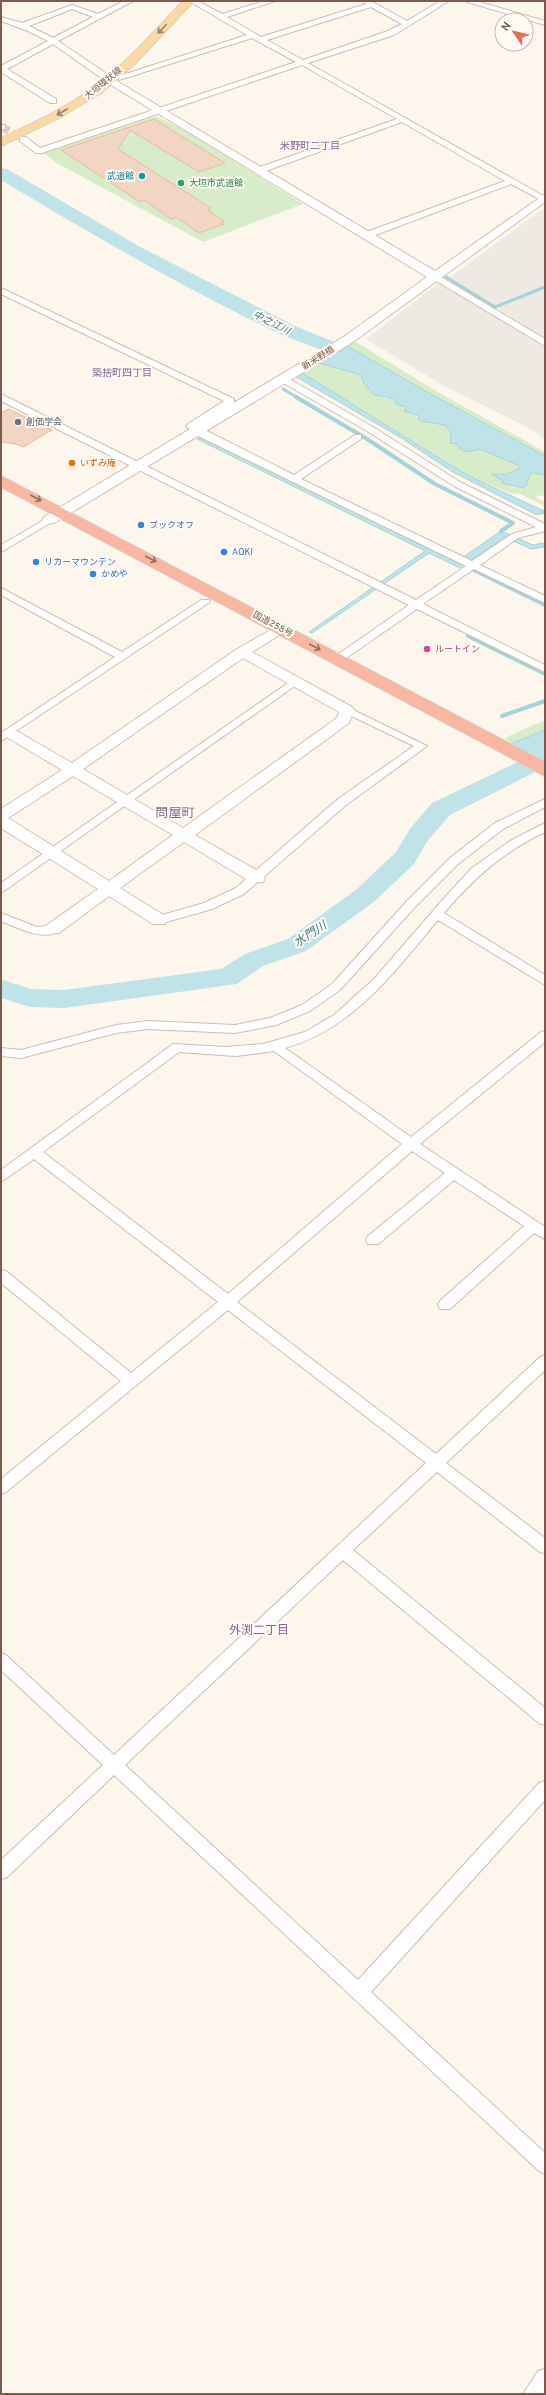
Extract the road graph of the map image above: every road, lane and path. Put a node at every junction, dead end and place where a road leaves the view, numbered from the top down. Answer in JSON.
{"nodes":[{"id":1,"x":129,"y":1,"type":"edge"},
{"id":2,"x":177,"y":1,"type":"edge"},
{"id":3,"x":189,"y":1,"type":"edge"},
{"id":4,"x":193,"y":1,"type":"edge"},
{"id":5,"x":271,"y":1,"type":"edge"},
{"id":6,"x":445,"y":1,"type":"edge"},
{"id":7,"x":468,"y":1,"type":"edge"},
{"id":8,"x":369,"y":2,"type":"edge"},
{"id":9,"x":99,"y":17,"type":"junction"},
{"id":10,"x":221,"y":17,"type":"junction"},
{"id":11,"x":1,"y":19,"type":"edge"},
{"id":12,"x":408,"y":23,"type":"junction"},
{"id":13,"x":545,"y":23,"type":"edge"},
{"id":14,"x":24,"y":25,"type":"junction"},
{"id":15,"x":146,"y":29,"type":"dead end"},
{"id":16,"x":253,"y":35,"type":"junction"},
{"id":17,"x":261,"y":39,"type":"junction"},
{"id":18,"x":53,"y":42,"type":"junction"},
{"id":19,"x":111,"y":63,"type":"dead end"},
{"id":20,"x":301,"y":63,"type":"junction"},
{"id":21,"x":2,"y":69,"type":"edge"},
{"id":22,"x":100,"y":74,"type":"junction"},
{"id":23,"x":122,"y":78,"type":"dead end"},
{"id":24,"x":110,"y":80,"type":"junction"},
{"id":25,"x":53,"y":101,"type":"dead end"},
{"id":26,"x":160,"y":110,"type":"junction"},
{"id":27,"x":402,"y":120,"type":"junction"},
{"id":28,"x":1,"y":130,"type":"edge"},
{"id":29,"x":24,"y":139,"type":"tunnel mouth"},
{"id":30,"x":1,"y":142,"type":"edge"},
{"id":31,"x":260,"y":170,"type":"junction"},
{"id":32,"x":512,"y":181,"type":"junction"},
{"id":33,"x":544,"y":198,"type":"edge"},
{"id":34,"x":368,"y":236,"type":"junction"},
{"id":35,"x":436,"y":277,"type":"junction"},
{"id":36,"x":1,"y":291,"type":"edge"},
{"id":37,"x":545,"y":343,"type":"edge"},
{"id":38,"x":285,"y":378,"type":"junction"},
{"id":39,"x":1,"y":397,"type":"edge"},
{"id":40,"x":197,"y":432,"type":"junction"},
{"id":41,"x":358,"y":437,"type":"dead end"},
{"id":42,"x":139,"y":466,"type":"junction"},
{"id":43,"x":294,"y":479,"type":"junction"},
{"id":44,"x":1,"y":481,"type":"edge"},
{"id":45,"x":1,"y":495,"type":"edge"},
{"id":46,"x":56,"y":516,"type":"junction"},
{"id":47,"x":1,"y":549,"type":"edge"},
{"id":48,"x":471,"y":564,"type":"junction"},
{"id":49,"x":1,"y":591,"type":"edge"},
{"id":50,"x":545,"y":600,"type":"edge"},
{"id":51,"x":205,"y":602,"type":"junction"},
{"id":52,"x":418,"y":604,"type":"junction"},
{"id":53,"x":275,"y":632,"type":"junction"},
{"id":54,"x":242,"y":652,"type":"junction"},
{"id":55,"x":123,"y":657,"type":"junction"},
{"id":56,"x":338,"y":659,"type":"junction"},
{"id":57,"x":545,"y":669,"type":"edge"},
{"id":58,"x":295,"y":681,"type":"junction"},
{"id":59,"x":347,"y":710,"type":"junction"},
{"id":60,"x":4,"y":733,"type":"edge"},
{"id":61,"x":492,"y":746,"type":"junction"},
{"id":62,"x":72,"y":770,"type":"junction"},
{"id":63,"x":545,"y":770,"type":"edge"},
{"id":64,"x":545,"y":782,"type":"edge"},
{"id":65,"x":124,"y":800,"type":"junction"},
{"id":66,"x":545,"y":803,"type":"edge"},
{"id":67,"x":1,"y":816,"type":"edge"},
{"id":68,"x":1,"y":821,"type":"edge"},
{"id":69,"x":545,"y":826,"type":"edge"},
{"id":70,"x":184,"y":835,"type":"junction"},
{"id":71,"x":51,"y":852,"type":"junction"},
{"id":72,"x":256,"y":878,"type":"junction"},
{"id":73,"x":1,"y":889,"type":"edge"},
{"id":74,"x":110,"y":889,"type":"junction"},
{"id":75,"x":437,"y":914,"type":"junction"},
{"id":76,"x":1,"y":917,"type":"edge"},
{"id":77,"x":159,"y":920,"type":"joint"},
{"id":78,"x":53,"y":929,"type":"joint"},
{"id":79,"x":545,"y":981,"type":"edge"},
{"id":80,"x":545,"y":1035,"type":"edge"},
{"id":81,"x":278,"y":1046,"type":"junction"},
{"id":82,"x":1,"y":1052,"type":"edge"},
{"id":83,"x":411,"y":1144,"type":"junction"},
{"id":84,"x":35,"y":1153,"type":"junction"},
{"id":85,"x":455,"y":1172,"type":"junction"},
{"id":86,"x":1,"y":1177,"type":"edge"},
{"id":87,"x":533,"y":1226,"type":"junction"},
{"id":88,"x":545,"y":1234,"type":"edge"},
{"id":89,"x":373,"y":1240,"type":"dead end"},
{"id":90,"x":1,"y":1275,"type":"edge"},
{"id":91,"x":227,"y":1303,"type":"junction"},
{"id":92,"x":445,"y":1305,"type":"dead end"},
{"id":93,"x":545,"y":1361,"type":"edge"},
{"id":94,"x":132,"y":1382,"type":"junction"},
{"id":95,"x":435,"y":1464,"type":"junction"},
{"id":96,"x":1,"y":1488,"type":"edge"},
{"id":97,"x":545,"y":1547,"type":"edge"},
{"id":98,"x":343,"y":1551,"type":"junction"},
{"id":99,"x":1,"y":1660,"type":"edge"},
{"id":100,"x":545,"y":1718,"type":"edge"},
{"id":101,"x":114,"y":1765,"type":"junction"},
{"id":102,"x":545,"y":1788,"type":"edge"},
{"id":103,"x":1,"y":1871,"type":"edge"},
{"id":104,"x":359,"y":1992,"type":"junction"},
{"id":105,"x":545,"y":2165,"type":"edge"},
{"id":106,"x":545,"y":2378,"type":"edge"},
{"id":107,"x":532,"y":2394,"type":"edge"}],
"edges":[{"from":1,"to":9,"type":"street"},
{"from":2,"to":15,"type":"main road"},
{"from":3,"to":24,"type":"main road","name":"大垣環状線","one_way":true},
{"from":4,"to":10,"type":"street"},
{"from":5,"to":10,"type":"street"},
{"from":6,"to":12,"type":"street"},
{"from":7,"to":13,"type":"street"},
{"from":8,"to":12,"type":"street"},
{"from":8,"to":17,"type":"street"},
{"from":9,"to":14,"type":"street"},
{"from":9,"to":18,"type":"street"},
{"from":10,"to":16,"type":"street"},
{"from":11,"to":14,"type":"street"},
{"from":12,"to":20,"type":"street"},
{"from":14,"to":18,"type":"street"},
{"from":16,"to":17,"type":"street"},
{"from":16,"to":23,"type":"street"},
{"from":17,"to":20,"type":"street"},
{"from":18,"to":21,"type":"street"},
{"from":18,"to":22,"type":"street"},
{"from":19,"to":22,"type":"main road","name":"大垣環状線"},
{"from":20,"to":26,"type":"street"},
{"from":20,"to":27,"type":"street"},
{"from":21,"to":25,"type":"street"},
{"from":22,"to":24,"type":"street"},
{"from":22,"to":28,"type":"main road","name":"大垣環状線"},
{"from":24,"to":26,"type":"street"},
{"from":24,"to":30,"type":"main road","name":"大垣環状線","one_way":true},
{"from":26,"to":29,"type":"street"},
{"from":26,"to":31,"type":"street"},
{"from":27,"to":31,"type":"street"},
{"from":27,"to":32,"type":"street"},
{"from":31,"to":34,"type":"street"},
{"from":32,"to":33,"type":"street"},
{"from":32,"to":34,"type":"street"},
{"from":33,"to":35,"type":"street","name":"新米野橋"},
{"from":34,"to":35,"type":"street"},
{"from":35,"to":37,"type":"street"},
{"from":35,"to":38,"type":"street","name":"新米野橋"},
{"from":36,"to":40,"type":"street"},
{"from":38,"to":40,"type":"street","name":"新米野橋"},
{"from":38,"to":48,"type":"street"},
{"from":39,"to":42,"type":"street"},
{"from":40,"to":42,"type":"street","name":"新米野橋"},
{"from":40,"to":43,"type":"street"},
{"from":41,"to":43,"type":"street"},
{"from":42,"to":46,"type":"street","name":"新米野橋"},
{"from":42,"to":52,"type":"street"},
{"from":43,"to":48,"type":"street"},
{"from":44,"to":46,"type":"highway","name":"国道258号","one_way":true},
{"from":45,"to":46,"type":"highway","name":"国道258号"},
{"from":46,"to":47,"type":"street"},
{"from":46,"to":51,"type":"highway","name":"国道258号"},
{"from":46,"to":53,"type":"highway","name":"国道258号","one_way":true},
{"from":48,"to":50,"type":"street"},
{"from":48,"to":52,"type":"street"},
{"from":49,"to":55,"type":"street"},
{"from":51,"to":53,"type":"highway","name":"国道258号"},
{"from":51,"to":55,"type":"street"},
{"from":52,"to":56,"type":"street"},
{"from":52,"to":57,"type":"street"},
{"from":53,"to":54,"type":"street"},
{"from":53,"to":56,"type":"highway","name":"国道258号","one_way":true},
{"from":53,"to":61,"type":"highway","name":"国道258号"},
{"from":54,"to":58,"type":"street"},
{"from":54,"to":62,"type":"street"},
{"from":55,"to":60,"type":"street"},
{"from":56,"to":61,"type":"highway","name":"国道258号"},
{"from":58,"to":59,"type":"street"},
{"from":58,"to":65,"type":"street"},
{"from":59,"to":70,"type":"street"},
{"from":59,"to":72,"type":"street"},
{"from":60,"to":62,"type":"street"},
{"from":61,"to":63,"type":"highway","name":"国道258号"},
{"from":61,"to":64,"type":"highway","name":"国道258号"},
{"from":62,"to":65,"type":"street"},
{"from":62,"to":67,"type":"street"},
{"from":65,"to":70,"type":"street"},
{"from":65,"to":71,"type":"street"},
{"from":66,"to":82,"type":"street"},
{"from":68,"to":71,"type":"street"},
{"from":69,"to":75,"type":"street"},
{"from":70,"to":72,"type":"street"},
{"from":70,"to":74,"type":"street"},
{"from":71,"to":73,"type":"street"},
{"from":71,"to":74,"type":"street"},
{"from":72,"to":77,"type":"street"},
{"from":74,"to":77,"type":"street"},
{"from":74,"to":78,"type":"street"},
{"from":75,"to":79,"type":"street"},
{"from":75,"to":81,"type":"street"},
{"from":76,"to":78,"type":"street"},
{"from":80,"to":83,"type":"street"},
{"from":81,"to":83,"type":"street"},
{"from":81,"to":84,"type":"street"},
{"from":83,"to":85,"type":"street"},
{"from":83,"to":91,"type":"street"},
{"from":84,"to":86,"type":"street"},
{"from":84,"to":91,"type":"street"},
{"from":85,"to":87,"type":"street"},
{"from":85,"to":89,"type":"street"},
{"from":87,"to":88,"type":"street"},
{"from":87,"to":92,"type":"street"},
{"from":90,"to":94,"type":"street"},
{"from":91,"to":94,"type":"street"},
{"from":91,"to":95,"type":"street"},
{"from":93,"to":95,"type":"street"},
{"from":94,"to":96,"type":"street"},
{"from":95,"to":97,"type":"street"},
{"from":95,"to":98,"type":"street"},
{"from":98,"to":100,"type":"street"},
{"from":98,"to":101,"type":"street"},
{"from":99,"to":101,"type":"street"},
{"from":101,"to":103,"type":"street"},
{"from":101,"to":104,"type":"street"},
{"from":102,"to":104,"type":"street"},
{"from":104,"to":105,"type":"street"},
{"from":106,"to":107,"type":"street"}]}
